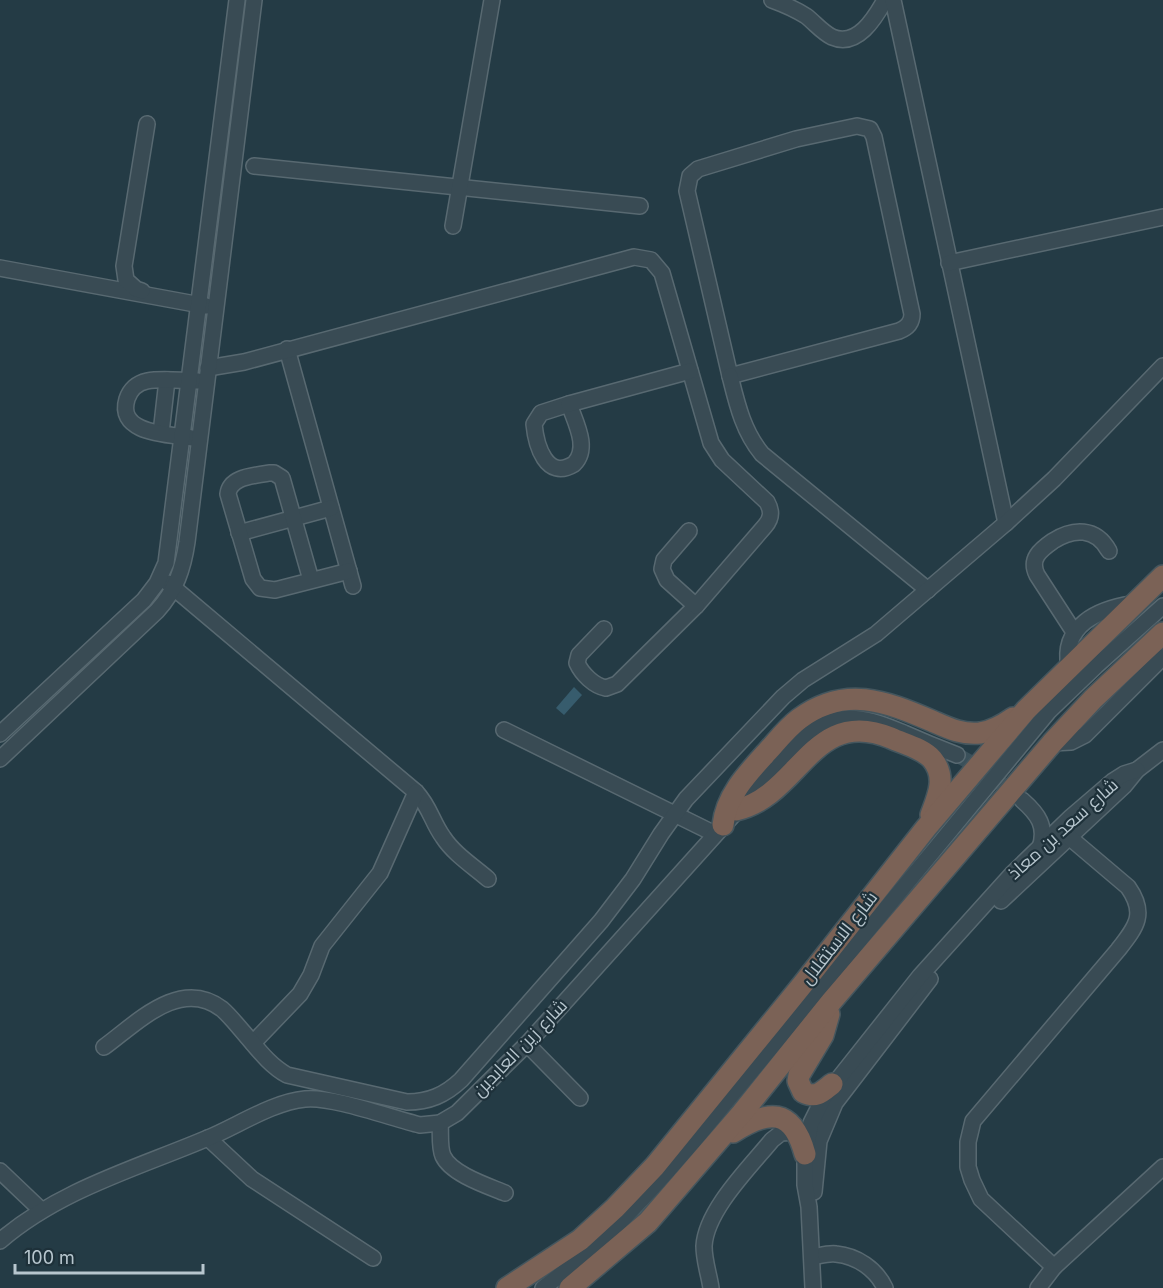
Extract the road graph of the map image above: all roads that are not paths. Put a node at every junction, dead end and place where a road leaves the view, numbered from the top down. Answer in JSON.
{"nodes":[{"id":1,"x":492,"y":0,"type":"edge"},
{"id":2,"x":772,"y":0,"type":"edge"},
{"id":3,"x":885,"y":0,"type":"edge"},
{"id":4,"x":892,"y":0,"type":"edge"},
{"id":5,"x":237,"y":7,"type":"edge"},
{"id":6,"x":253,"y":7,"type":"edge"},
{"id":7,"x":229,"y":70,"type":"junction"},
{"id":8,"x":245,"y":73,"type":"junction"},
{"id":9,"x":147,"y":124,"type":"dead end"},
{"id":10,"x":254,"y":166,"type":"dead end"},
{"id":11,"x":459,"y":186,"type":"junction"},
{"id":12,"x":640,"y":206,"type":"dead end"},
{"id":13,"x":1163,"y":217,"type":"edge"},
{"id":14,"x":453,"y":226,"type":"dead end"},
{"id":15,"x":949,"y":263,"type":"junction"},
{"id":16,"x":0,"y":268,"type":"edge"},
{"id":17,"x":159,"y":297,"type":"junction"},
{"id":18,"x":199,"y":304,"type":"junction"},
{"id":19,"x":215,"y":307,"type":"junction"},
{"id":20,"x":287,"y":349,"type":"junction"},
{"id":21,"x":1163,"y":366,"type":"edge"},
{"id":22,"x":690,"y":371,"type":"junction"},
{"id":23,"x":208,"y":374,"type":"junction"},
{"id":24,"x":730,"y":375,"type":"junction"},
{"id":25,"x":167,"y":380,"type":"junction"},
{"id":26,"x":190,"y":381,"type":"junction"},
{"id":27,"x":569,"y":404,"type":"dead end"},
{"id":28,"x":161,"y":433,"type":"junction"},
{"id":29,"x":183,"y":436,"type":"junction"},
{"id":30,"x":199,"y":439,"type":"junction"},
{"id":31,"x":331,"y":508,"type":"junction"},
{"id":32,"x":294,"y":518,"type":"junction"},
{"id":33,"x":1006,"y":523,"type":"junction"},
{"id":34,"x":689,"y":531,"type":"dead end"},
{"id":35,"x":240,"y":533,"type":"junction"},
{"id":36,"x":1108,"y":551,"type":"dead end"},
{"id":37,"x":349,"y":571,"type":"junction"},
{"id":38,"x":1163,"y":576,"type":"edge"},
{"id":39,"x":161,"y":577,"type":"junction"},
{"id":40,"x":311,"y":580,"type":"junction"},
{"id":41,"x":353,"y":586,"type":"dead end"},
{"id":42,"x":174,"y":590,"type":"junction"},
{"id":43,"x":928,"y":590,"type":"junction"},
{"id":44,"x":1132,"y":604,"type":"junction"},
{"id":45,"x":696,"y":606,"type":"junction"},
{"id":46,"x":1163,"y":606,"type":"edge"},
{"id":47,"x":1163,"y":614,"type":"edge"},
{"id":48,"x":604,"y":628,"type":"dead end"},
{"id":49,"x":1074,"y":632,"type":"junction"},
{"id":50,"x":1163,"y":633,"type":"edge"},
{"id":51,"x":1163,"y":657,"type":"edge"},
{"id":52,"x":74,"y":666,"type":"junction"},
{"id":53,"x":1069,"y":667,"type":"junction"},
{"id":54,"x":86,"y":679,"type":"junction"},
{"id":55,"x":1026,"y":710,"type":"junction"},
{"id":56,"x":504,"y":730,"type":"dead end"},
{"id":57,"x":0,"y":736,"type":"edge"},
{"id":58,"x":1052,"y":743,"type":"junction"},
{"id":59,"x":1163,"y":750,"type":"edge"},
{"id":60,"x":6,"y":754,"type":"edge"},
{"id":61,"x":957,"y":755,"type":"tunnel mouth"},
{"id":62,"x":1137,"y":770,"type":"junction"},
{"id":63,"x":416,"y":792,"type":"junction"},
{"id":64,"x":1022,"y":800,"type":"tunnel mouth"},
{"id":65,"x":1035,"y":812,"type":"junction"},
{"id":66,"x":675,"y":814,"type":"junction"},
{"id":67,"x":1071,"y":817,"type":"junction"},
{"id":68,"x":724,"y":823,"type":"junction"},
{"id":69,"x":926,"y":828,"type":"junction"},
{"id":70,"x":1069,"y":837,"type":"junction"},
{"id":71,"x":1040,"y":848,"type":"junction"},
{"id":72,"x":488,"y":879,"type":"dead end"},
{"id":73,"x":945,"y":954,"type":"junction"},
{"id":74,"x":831,"y":1002,"type":"junction"},
{"id":75,"x":253,"y":1043,"type":"junction"},
{"id":76,"x":527,"y":1044,"type":"junction"},
{"id":77,"x":104,"y":1047,"type":"dead end"},
{"id":78,"x":832,"y":1084,"type":"junction"},
{"id":79,"x":580,"y":1098,"type":"dead end"},
{"id":80,"x":766,"y":1116,"type":"junction"},
{"id":81,"x":440,"y":1123,"type":"junction"},
{"id":82,"x":797,"y":1132,"type":"junction"},
{"id":83,"x":208,"y":1138,"type":"junction"},
{"id":84,"x":772,"y":1140,"type":"junction"},
{"id":85,"x":717,"y":1142,"type":"junction"},
{"id":86,"x":805,"y":1154,"type":"junction"},
{"id":87,"x":1163,"y":1167,"type":"edge"},
{"id":88,"x":0,"y":1171,"type":"edge"},
{"id":89,"x":505,"y":1193,"type":"dead end"},
{"id":90,"x":809,"y":1207,"type":"junction"},
{"id":91,"x":41,"y":1210,"type":"junction"},
{"id":92,"x":0,"y":1241,"type":"edge"},
{"id":93,"x":812,"y":1257,"type":"junction"},
{"id":94,"x":374,"y":1258,"type":"dead end"},
{"id":95,"x":1054,"y":1267,"type":"junction"},
{"id":96,"x":507,"y":1288,"type":"edge"},
{"id":97,"x":543,"y":1288,"type":"edge"},
{"id":98,"x":555,"y":1288,"type":"edge"},
{"id":99,"x":570,"y":1288,"type":"edge"},
{"id":100,"x":711,"y":1288,"type":"edge"},
{"id":101,"x":813,"y":1288,"type":"edge"},
{"id":102,"x":885,"y":1288,"type":"edge"},
{"id":103,"x":1038,"y":1288,"type":"edge"}],
"edges":[{"from":1,"to":11,"type":"street"},
{"from":2,"to":3,"type":"street"},
{"from":4,"to":15,"type":"street"},
{"from":5,"to":6,"type":"street"},
{"from":5,"to":7,"type":"street"},
{"from":6,"to":8,"type":"street"},
{"from":7,"to":8,"type":"street"},
{"from":7,"to":18,"type":"street"},
{"from":8,"to":19,"type":"street"},
{"from":9,"to":17,"type":"street"},
{"from":10,"to":11,"type":"street"},
{"from":11,"to":12,"type":"street"},
{"from":11,"to":14,"type":"street"},
{"from":13,"to":15,"type":"street"},
{"from":15,"to":33,"type":"street"},
{"from":16,"to":17,"type":"street"},
{"from":17,"to":18,"type":"street"},
{"from":18,"to":19,"type":"street"},
{"from":18,"to":26,"type":"street"},
{"from":19,"to":23,"type":"street"},
{"from":20,"to":22,"type":"street"},
{"from":20,"to":23,"type":"street"},
{"from":20,"to":31,"type":"street"},
{"from":21,"to":33,"type":"street"},
{"from":22,"to":27,"type":"street"},
{"from":22,"to":45,"type":"street"},
{"from":23,"to":26,"type":"street"},
{"from":23,"to":30,"type":"street"},
{"from":24,"to":24,"type":"street"},
{"from":24,"to":43,"type":"street"},
{"from":25,"to":26,"type":"street"},
{"from":25,"to":28,"type":"street"},
{"from":25,"to":28,"type":"street"},
{"from":26,"to":29,"type":"street"},
{"from":28,"to":29,"type":"street"},
{"from":29,"to":30,"type":"street"},
{"from":29,"to":39,"type":"street"},
{"from":30,"to":42,"type":"street"},
{"from":31,"to":32,"type":"street"},
{"from":31,"to":37,"type":"street"},
{"from":32,"to":35,"type":"street"},
{"from":32,"to":35,"type":"street"},
{"from":32,"to":40,"type":"street"},
{"from":33,"to":43,"type":"street"},
{"from":34,"to":45,"type":"street"},
{"from":35,"to":40,"type":"street"},
{"from":36,"to":49,"type":"street"},
{"from":37,"to":40,"type":"street"},
{"from":37,"to":41,"type":"street"},
{"from":38,"to":44,"type":"highway","name":"شارع الاستقلال"},
{"from":39,"to":42,"type":"street"},
{"from":39,"to":52,"type":"street"},
{"from":42,"to":54,"type":"street"},
{"from":42,"to":63,"type":"street"},
{"from":43,"to":66,"type":"street"},
{"from":44,"to":49,"type":"street"},
{"from":44,"to":53,"type":"highway","name":"شارع الاستقلال"},
{"from":45,"to":48,"type":"street"},
{"from":46,"to":97,"type":"street"},
{"from":47,"to":98,"type":"street"},
{"from":49,"to":53,"type":"street"},
{"from":50,"to":58,"type":"highway","name":"شارع الاستقلال"},
{"from":51,"to":58,"type":"street"},
{"from":52,"to":54,"type":"street"},
{"from":52,"to":57,"type":"street"},
{"from":53,"to":55,"type":"highway","name":"شارع الاستقلال"},
{"from":54,"to":60,"type":"street"},
{"from":55,"to":68,"type":"highway"},
{"from":55,"to":69,"type":"highway","name":"شارع الاستقلال"},
{"from":56,"to":66,"type":"street"},
{"from":57,"to":60,"type":"street"},
{"from":58,"to":74,"type":"highway","name":"شارع الاستقلال"},
{"from":59,"to":62,"type":"street"},
{"from":61,"to":68,"type":"street","name":"شارع زين العابدين"},
{"from":62,"to":67,"type":"street","name":"شارع سعد بن معاذ"},
{"from":62,"to":70,"type":"street","name":"شارع سعد بن معاذ"},
{"from":63,"to":72,"type":"street"},
{"from":63,"to":75,"type":"street"},
{"from":64,"to":65,"type":"street"},
{"from":65,"to":67,"type":"street"},
{"from":65,"to":71,"type":"street"},
{"from":66,"to":68,"type":"street"},
{"from":66,"to":75,"type":"street"},
{"from":67,"to":71,"type":"street","name":"شارع سعد بن معاذ"},
{"from":68,"to":69,"type":"highway"},
{"from":68,"to":76,"type":"street","name":"شارع زين العابدين"},
{"from":69,"to":96,"type":"highway","name":"شارع الاستقلال"},
{"from":70,"to":73,"type":"street","name":"شارع سعد بن معاذ"},
{"from":70,"to":95,"type":"street"},
{"from":71,"to":73,"type":"street","name":"شارع سعد بن معاذ"},
{"from":73,"to":78,"type":"street","name":"شارع سعد بن معاذ"},
{"from":73,"to":90,"type":"street","name":"شارع سعد بن معاذ"},
{"from":74,"to":78,"type":"highway"},
{"from":74,"to":85,"type":"highway","name":"شارع الاستقلال"},
{"from":75,"to":77,"type":"street"},
{"from":76,"to":79,"type":"street"},
{"from":76,"to":81,"type":"street","name":"شارع زين العابدين"},
{"from":78,"to":86,"type":"street","name":"شارع سعد بن معاذ"},
{"from":80,"to":82,"type":"highway"},
{"from":80,"to":84,"type":"street"},
{"from":80,"to":85,"type":"highway"},
{"from":81,"to":83,"type":"street"},
{"from":81,"to":89,"type":"street"},
{"from":82,"to":84,"type":"street"},
{"from":82,"to":86,"type":"highway"},
{"from":83,"to":91,"type":"street"},
{"from":83,"to":94,"type":"street"},
{"from":84,"to":100,"type":"street"},
{"from":85,"to":99,"type":"highway","name":"شارع الاستقلال"},
{"from":86,"to":90,"type":"street","name":"شارع سعد بن معاذ"},
{"from":87,"to":95,"type":"street"},
{"from":88,"to":91,"type":"street"},
{"from":90,"to":93,"type":"street","name":"شارع سعد بن معاذ"},
{"from":91,"to":92,"type":"street"},
{"from":93,"to":101,"type":"street","name":"شارع سعد بن معاذ"},
{"from":93,"to":102,"type":"street"},
{"from":95,"to":103,"type":"street"}]}
